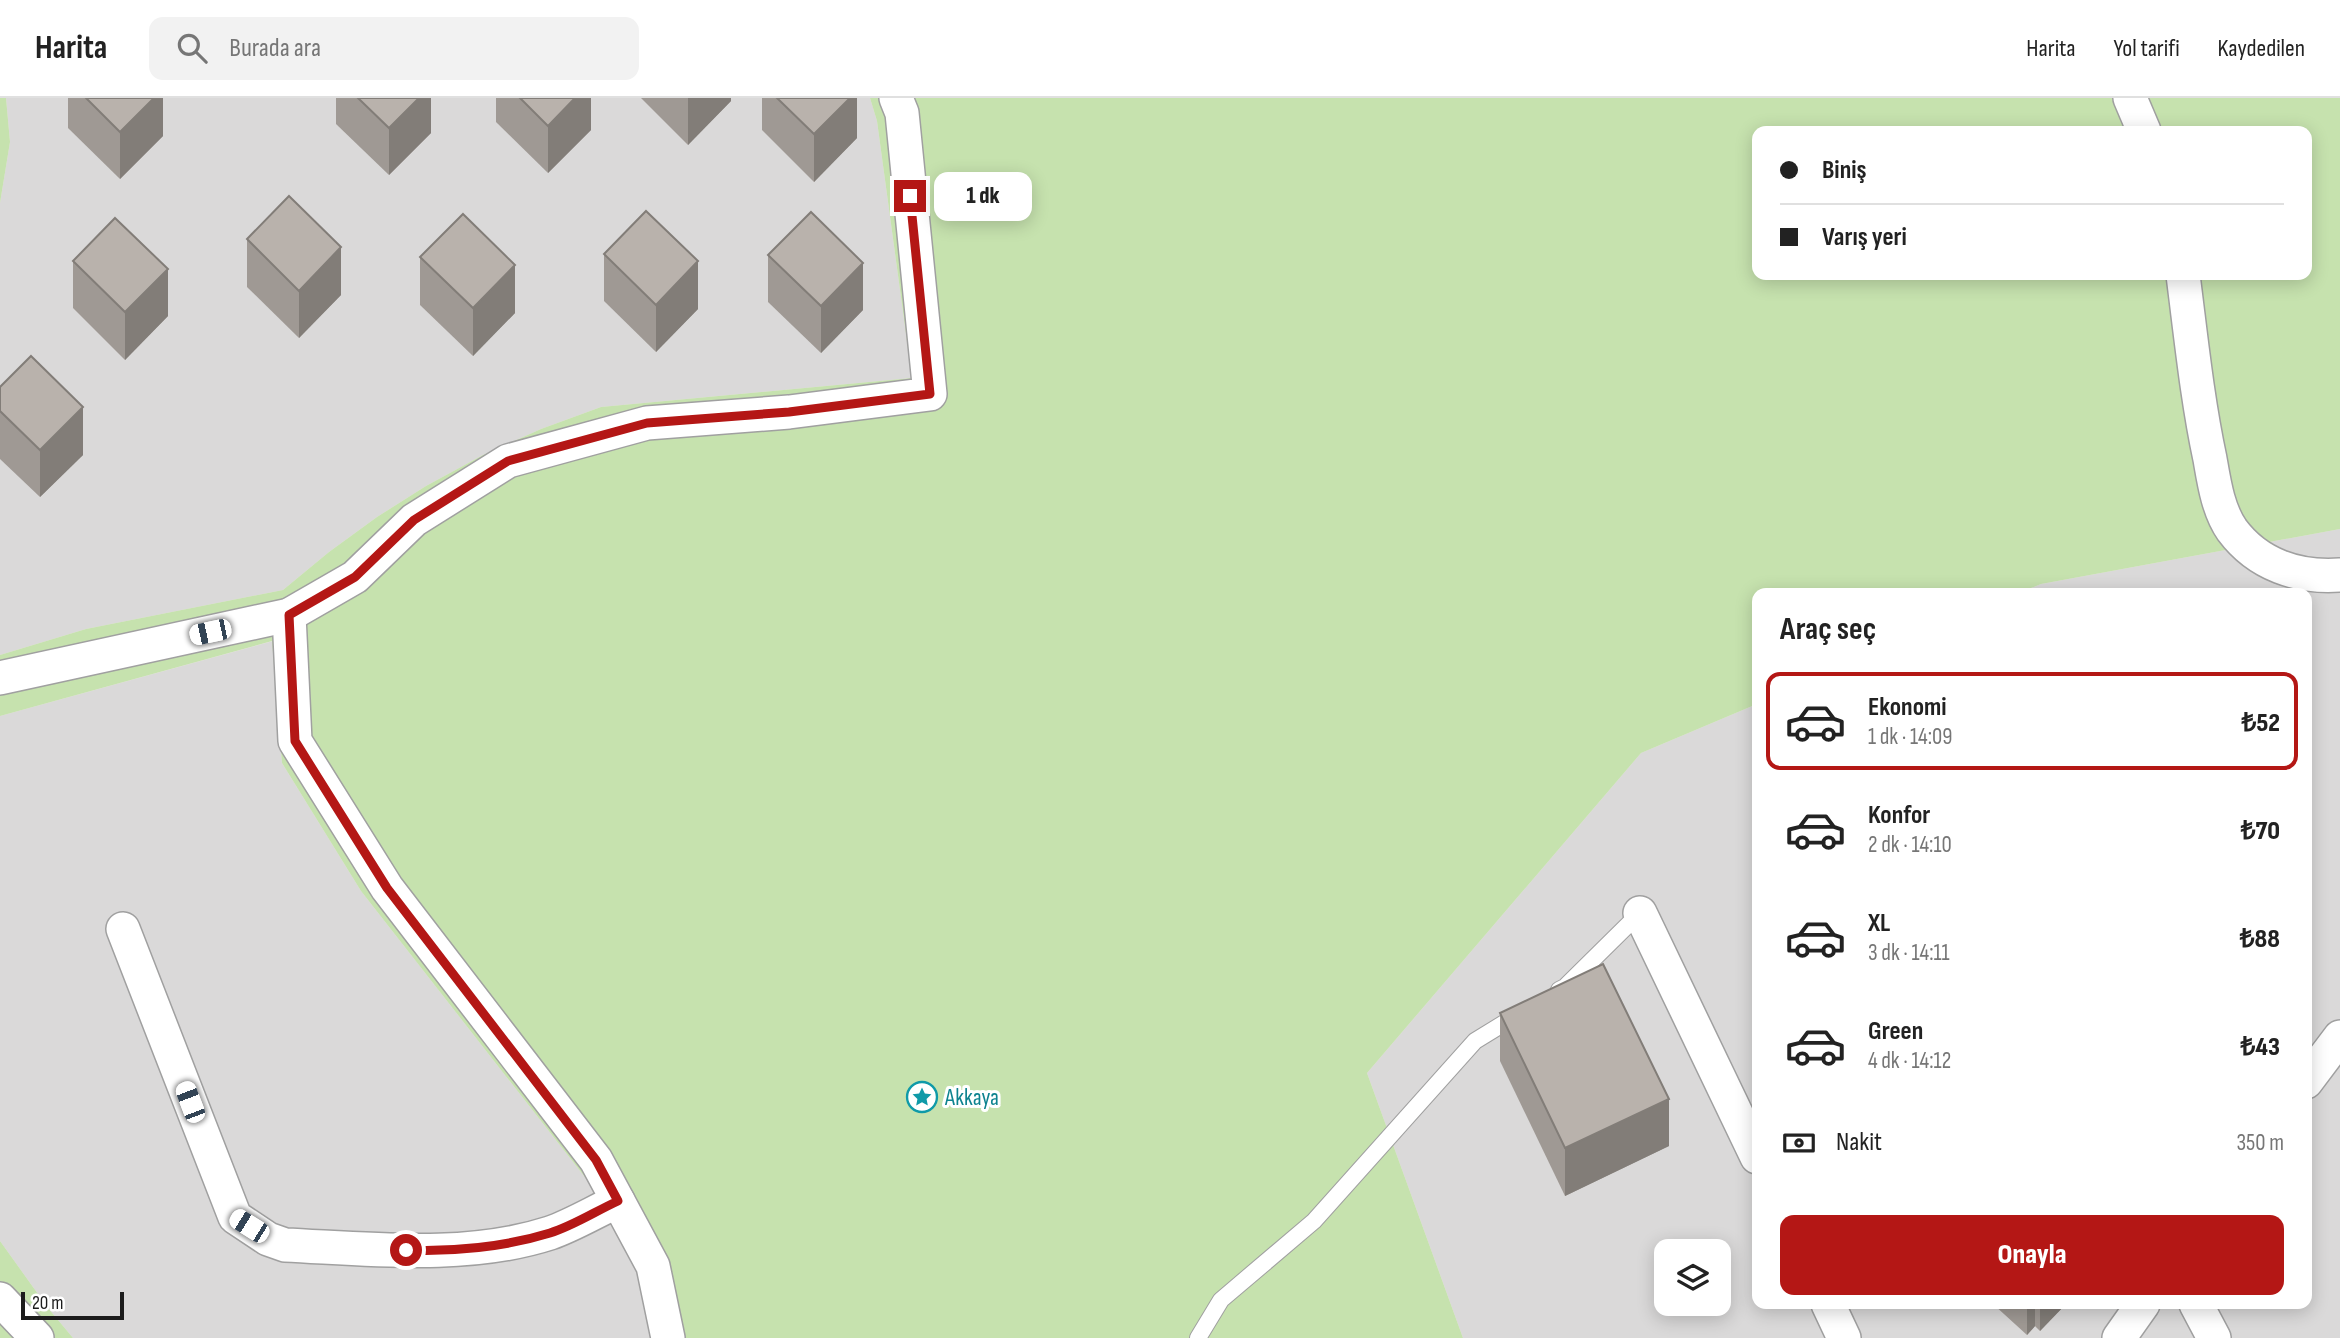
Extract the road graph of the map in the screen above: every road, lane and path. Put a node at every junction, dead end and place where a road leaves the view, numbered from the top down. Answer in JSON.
{"nodes":[{"id":1,"x":896,"y":98,"type":"edge"},
{"id":2,"x":2130,"y":98,"type":"edge"},
{"id":3,"x":2142,"y":126,"type":"edge"},
{"id":4,"x":2184,"y":280,"type":"edge"},
{"id":5,"x":2340,"y":575,"type":"edge"},
{"id":6,"x":289,"y":615,"type":"junction"},
{"id":7,"x":0,"y":678,"type":"edge"},
{"id":8,"x":1640,"y":913,"type":"joint"},
{"id":9,"x":123,"y":929,"type":"dead end"},
{"id":10,"x":2340,"y":1037,"type":"edge"},
{"id":11,"x":2312,"y":1074,"type":"edge"},
{"id":12,"x":1752,"y":1147,"type":"edge"},
{"id":13,"x":618,"y":1201,"type":"junction"},
{"id":14,"x":0,"y":1299,"type":"edge"},
{"id":15,"x":1830,"y":1309,"type":"edge"},
{"id":16,"x":2139,"y":1309,"type":"edge"},
{"id":17,"x":2199,"y":1309,"type":"edge"},
{"id":18,"x":37,"y":1338,"type":"edge"},
{"id":19,"x":668,"y":1338,"type":"edge"},
{"id":20,"x":1198,"y":1338,"type":"edge"},
{"id":21,"x":1844,"y":1338,"type":"edge"},
{"id":22,"x":2119,"y":1338,"type":"edge"},
{"id":23,"x":2214,"y":1338,"type":"edge"}],
"edges":[{"from":1,"to":6,"type":"street"},
{"from":2,"to":3,"type":"street"},
{"from":4,"to":5,"type":"street"},
{"from":6,"to":7,"type":"street"},
{"from":6,"to":13,"type":"street"},
{"from":8,"to":12,"type":"street"},
{"from":8,"to":20,"type":"lane"},
{"from":9,"to":13,"type":"street"},
{"from":10,"to":11,"type":"street"},
{"from":13,"to":19,"type":"street"},
{"from":14,"to":18,"type":"street"},
{"from":15,"to":21,"type":"street"},
{"from":16,"to":22,"type":"street"},
{"from":17,"to":23,"type":"street"}]}
